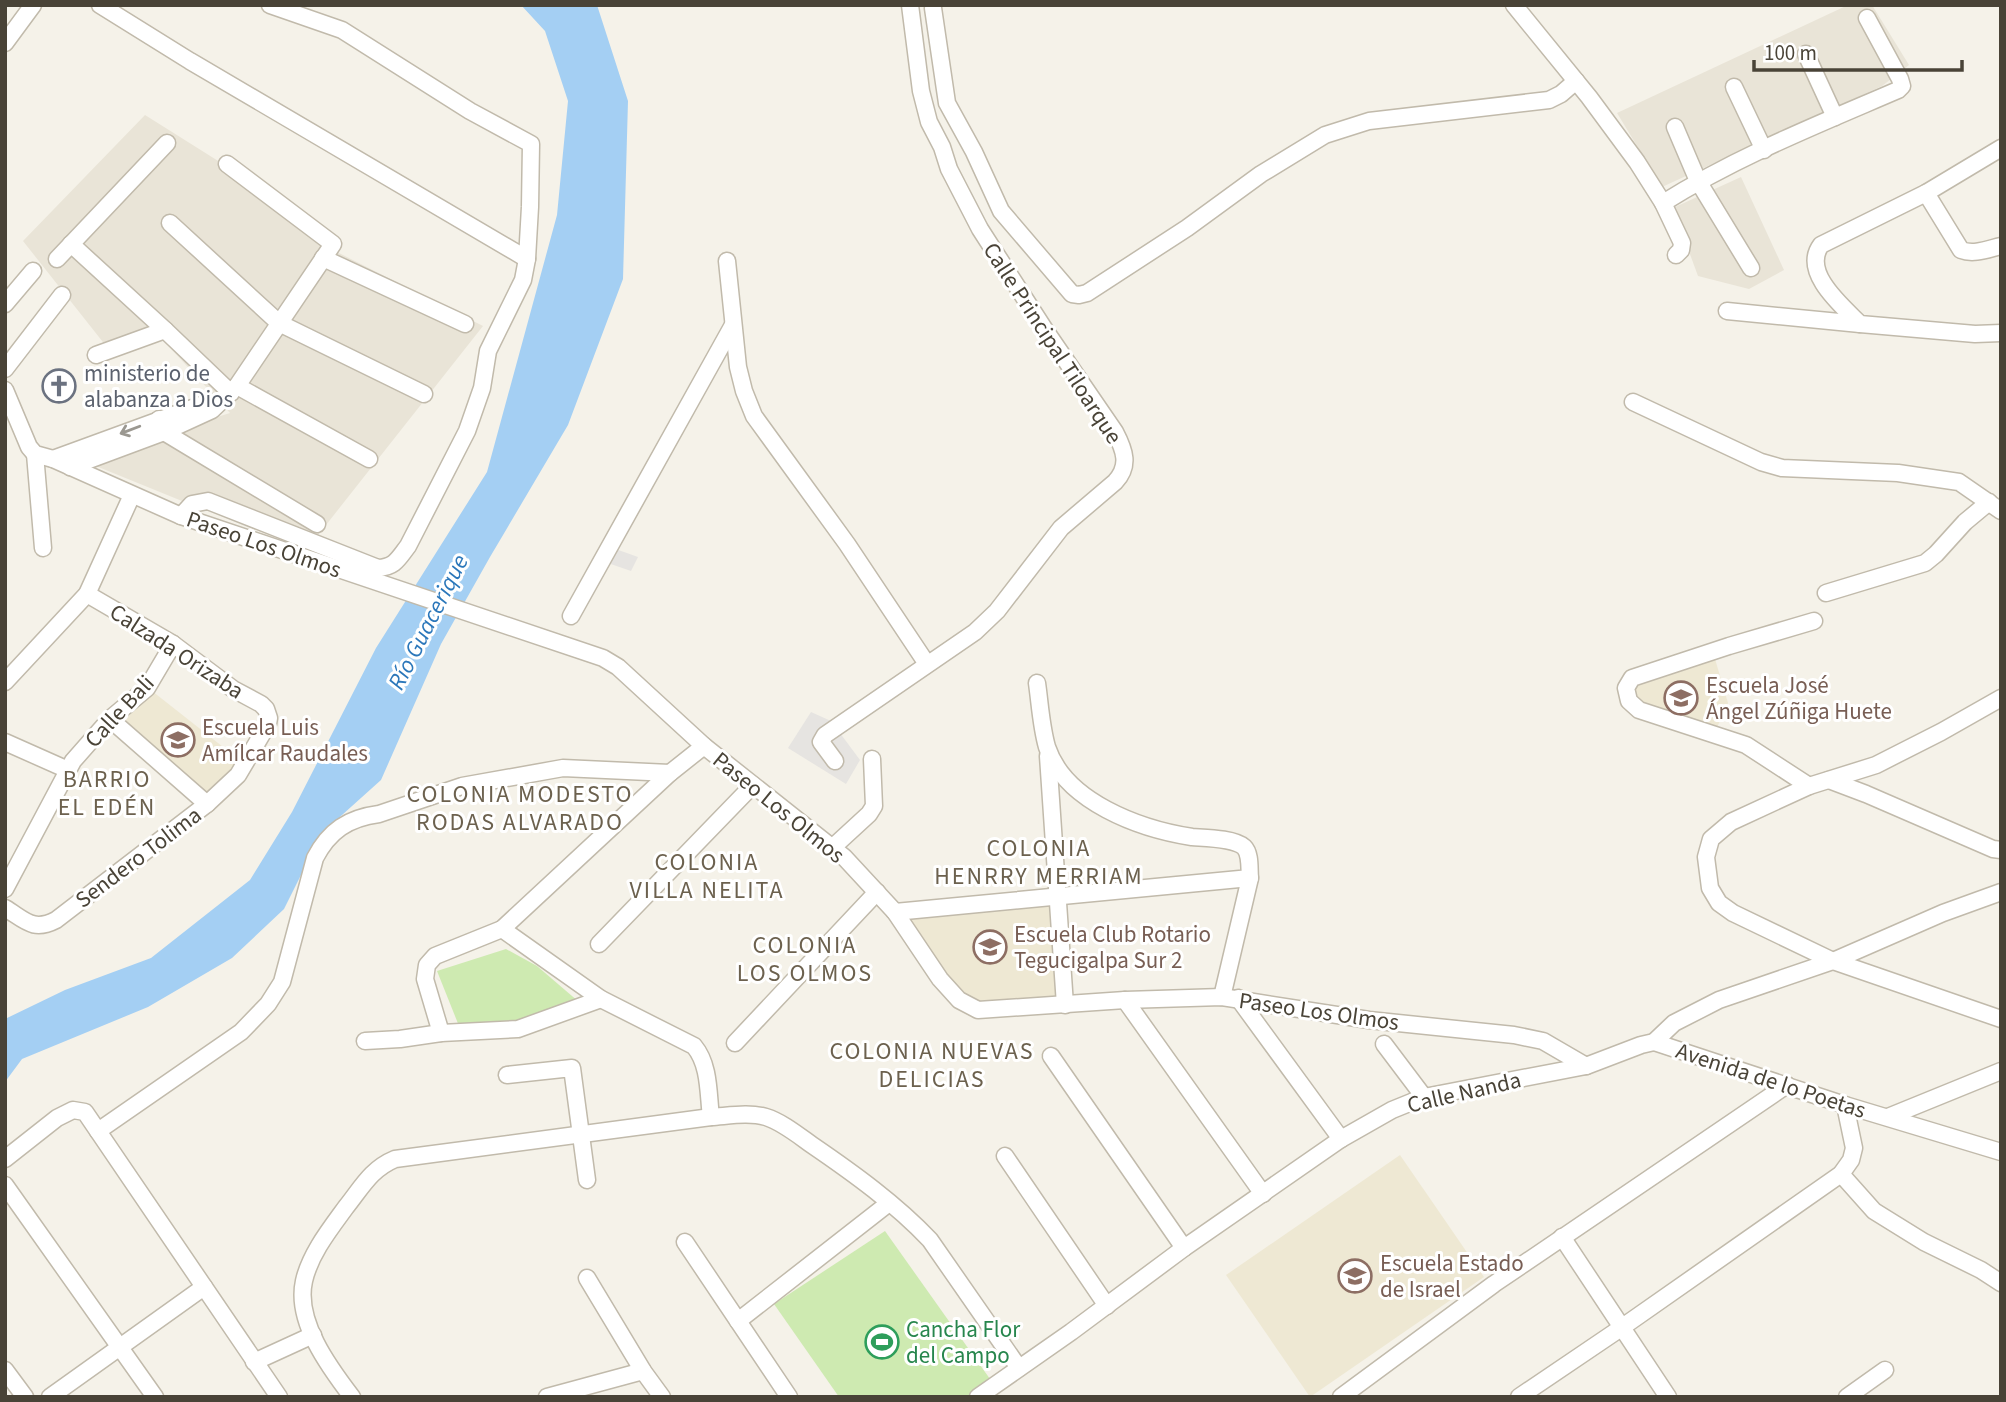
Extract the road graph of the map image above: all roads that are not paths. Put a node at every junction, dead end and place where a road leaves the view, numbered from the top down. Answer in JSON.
{"nodes":[{"id":1,"x":33,"y":5,"type":"edge"},
{"id":2,"x":100,"y":5,"type":"edge"},
{"id":3,"x":270,"y":5,"type":"edge"},
{"id":4,"x":1514,"y":5,"type":"edge"},
{"id":5,"x":936,"y":6,"type":"edge"},
{"id":6,"x":911,"y":10,"type":"edge"},
{"id":7,"x":1867,"y":18,"type":"dead end"},
{"id":8,"x":5,"y":43,"type":"edge"},
{"id":9,"x":1806,"y":54,"type":"dead end"},
{"id":10,"x":1576,"y":81,"type":"junction"},
{"id":11,"x":1734,"y":87,"type":"dead end"},
{"id":12,"x":1835,"y":117,"type":"junction"},
{"id":13,"x":1675,"y":127,"type":"dead end"},
{"id":14,"x":167,"y":143,"type":"dead end"},
{"id":15,"x":2001,"y":148,"type":"edge"},
{"id":16,"x":1764,"y":150,"type":"junction"},
{"id":17,"x":227,"y":164,"type":"dead end"},
{"id":18,"x":1698,"y":181,"type":"junction"},
{"id":19,"x":1926,"y":193,"type":"junction"},
{"id":20,"x":1663,"y":203,"type":"junction"},
{"id":21,"x":170,"y":222,"type":"dead end"},
{"id":22,"x":71,"y":244,"type":"junction"},
{"id":23,"x":2001,"y":246,"type":"edge"},
{"id":24,"x":1676,"y":255,"type":"dead end"},
{"id":25,"x":323,"y":258,"type":"junction"},
{"id":26,"x":57,"y":259,"type":"dead end"},
{"id":27,"x":527,"y":259,"type":"junction"},
{"id":28,"x":727,"y":261,"type":"dead end"},
{"id":29,"x":1751,"y":268,"type":"dead end"},
{"id":30,"x":33,"y":271,"type":"dead end"},
{"id":31,"x":62,"y":295,"type":"dead end"},
{"id":32,"x":5,"y":304,"type":"edge"},
{"id":33,"x":1727,"y":312,"type":"dead end"},
{"id":34,"x":279,"y":323,"type":"junction"},
{"id":35,"x":465,"y":324,"type":"dead end"},
{"id":36,"x":1860,"y":324,"type":"junction"},
{"id":37,"x":733,"y":325,"type":"junction"},
{"id":38,"x":165,"y":330,"type":"junction"},
{"id":39,"x":2001,"y":333,"type":"edge"},
{"id":40,"x":96,"y":355,"type":"dead end"},
{"id":41,"x":5,"y":369,"type":"edge"},
{"id":42,"x":5,"y":390,"type":"edge"},
{"id":43,"x":228,"y":394,"type":"junction"},
{"id":44,"x":424,"y":394,"type":"dead end"},
{"id":45,"x":1633,"y":402,"type":"dead end"},
{"id":46,"x":162,"y":426,"type":"junction"},
{"id":47,"x":5,"y":431,"type":"edge"},
{"id":48,"x":22,"y":433,"type":"junction"},
{"id":49,"x":36,"y":454,"type":"junction"},
{"id":50,"x":84,"y":455,"type":"junction"},
{"id":51,"x":369,"y":459,"type":"dead end"},
{"id":52,"x":53,"y":460,"type":"junction"},
{"id":53,"x":70,"y":467,"type":"junction"},
{"id":54,"x":132,"y":495,"type":"junction"},
{"id":55,"x":1995,"y":507,"type":"edge"},
{"id":56,"x":181,"y":516,"type":"junction"},
{"id":57,"x":317,"y":524,"type":"dead end"},
{"id":58,"x":43,"y":548,"type":"dead end"},
{"id":59,"x":1826,"y":593,"type":"dead end"},
{"id":60,"x":87,"y":594,"type":"junction"},
{"id":61,"x":571,"y":616,"type":"dead end"},
{"id":62,"x":1814,"y":621,"type":"dead end"},
{"id":63,"x":173,"y":644,"type":"junction"},
{"id":64,"x":927,"y":664,"type":"junction"},
{"id":65,"x":5,"y":682,"type":"edge"},
{"id":66,"x":1037,"y":683,"type":"dead end"},
{"id":67,"x":2001,"y":698,"type":"edge"},
{"id":68,"x":266,"y":709,"type":"joint"},
{"id":69,"x":110,"y":719,"type":"junction"},
{"id":70,"x":5,"y":741,"type":"edge"},
{"id":71,"x":704,"y":746,"type":"junction"},
{"id":72,"x":1048,"y":749,"type":"junction"},
{"id":73,"x":872,"y":759,"type":"dead end"},
{"id":74,"x":835,"y":761,"type":"dead end"},
{"id":75,"x":68,"y":770,"type":"junction"},
{"id":76,"x":670,"y":773,"type":"junction"},
{"id":77,"x":1829,"y":780,"type":"junction"},
{"id":78,"x":753,"y":785,"type":"junction"},
{"id":79,"x":1809,"y":786,"type":"junction"},
{"id":80,"x":207,"y":804,"type":"junction"},
{"id":81,"x":832,"y":848,"type":"junction"},
{"id":82,"x":2001,"y":850,"type":"edge"},
{"id":83,"x":1250,"y":878,"type":"junction"},
{"id":84,"x":5,"y":889,"type":"edge"},
{"id":85,"x":877,"y":892,"type":"junction"},
{"id":86,"x":2001,"y":892,"type":"edge"},
{"id":87,"x":1058,"y":897,"type":"junction"},
{"id":88,"x":5,"y":908,"type":"edge"},
{"id":89,"x":895,"y":912,"type":"junction"},
{"id":90,"x":502,"y":929,"type":"junction"},
{"id":91,"x":600,"y":944,"type":"dead end"},
{"id":92,"x":1833,"y":961,"type":"junction"},
{"id":93,"x":1230,"y":998,"type":"junction"},
{"id":94,"x":601,"y":999,"type":"junction"},
{"id":95,"x":1125,"y":1000,"type":"junction"},
{"id":96,"x":1065,"y":1005,"type":"junction"},
{"id":97,"x":2001,"y":1020,"type":"edge"},
{"id":98,"x":440,"y":1033,"type":"junction"},
{"id":99,"x":365,"y":1041,"type":"dead end"},
{"id":100,"x":1654,"y":1042,"type":"junction"},
{"id":101,"x":735,"y":1043,"type":"dead end"},
{"id":102,"x":1384,"y":1044,"type":"dead end"},
{"id":103,"x":1051,"y":1056,"type":"dead end"},
{"id":104,"x":1586,"y":1066,"type":"junction"},
{"id":105,"x":2001,"y":1071,"type":"edge"},
{"id":106,"x":507,"y":1074,"type":"dead end"},
{"id":107,"x":1787,"y":1085,"type":"junction"},
{"id":108,"x":1424,"y":1097,"type":"junction"},
{"id":109,"x":1845,"y":1105,"type":"junction"},
{"id":110,"x":712,"y":1117,"type":"junction"},
{"id":111,"x":1888,"y":1117,"type":"junction"},
{"id":112,"x":98,"y":1131,"type":"junction"},
{"id":113,"x":583,"y":1135,"type":"junction"},
{"id":114,"x":1341,"y":1139,"type":"junction"},
{"id":115,"x":2001,"y":1152,"type":"edge"},
{"id":116,"x":1005,"y":1156,"type":"dead end"},
{"id":117,"x":5,"y":1159,"type":"edge"},
{"id":118,"x":1841,"y":1174,"type":"junction"},
{"id":119,"x":587,"y":1180,"type":"dead end"},
{"id":120,"x":5,"y":1185,"type":"edge"},
{"id":121,"x":1263,"y":1194,"type":"junction"},
{"id":122,"x":889,"y":1203,"type":"junction"},
{"id":123,"x":1562,"y":1237,"type":"junction"},
{"id":124,"x":685,"y":1242,"type":"dead end"},
{"id":125,"x":1184,"y":1248,"type":"junction"},
{"id":126,"x":587,"y":1278,"type":"dead end"},
{"id":127,"x":2001,"y":1283,"type":"edge"},
{"id":128,"x":204,"y":1287,"type":"junction"},
{"id":129,"x":1107,"y":1306,"type":"junction"},
{"id":130,"x":738,"y":1321,"type":"junction"},
{"id":131,"x":1621,"y":1328,"type":"junction"},
{"id":132,"x":313,"y":1335,"type":"junction"},
{"id":133,"x":119,"y":1346,"type":"junction"},
{"id":134,"x":254,"y":1362,"type":"junction"},
{"id":135,"x":1019,"y":1368,"type":"junction"},
{"id":136,"x":5,"y":1370,"type":"edge"},
{"id":137,"x":1885,"y":1370,"type":"dead end"},
{"id":138,"x":643,"y":1371,"type":"junction"},
{"id":139,"x":1343,"y":1396,"type":"edge"},
{"id":140,"x":25,"y":1397,"type":"edge"},
{"id":141,"x":50,"y":1397,"type":"edge"},
{"id":142,"x":155,"y":1397,"type":"edge"},
{"id":143,"x":279,"y":1397,"type":"edge"},
{"id":144,"x":352,"y":1397,"type":"edge"},
{"id":145,"x":547,"y":1397,"type":"edge"},
{"id":146,"x":662,"y":1397,"type":"edge"},
{"id":147,"x":789,"y":1397,"type":"edge"},
{"id":148,"x":978,"y":1397,"type":"edge"},
{"id":149,"x":1519,"y":1397,"type":"edge"},
{"id":150,"x":1668,"y":1397,"type":"edge"},
{"id":151,"x":1847,"y":1397,"type":"edge"}],
"edges":[{"from":1,"to":8,"type":"street"},
{"from":2,"to":27,"type":"street"},
{"from":3,"to":27,"type":"street"},
{"from":4,"to":10,"type":"street"},
{"from":5,"to":6,"type":"street"},
{"from":5,"to":10,"type":"street"},
{"from":6,"to":64,"type":"street","name":"Calle Principal Tiloarque"},
{"from":7,"to":12,"type":"street"},
{"from":9,"to":12,"type":"street"},
{"from":10,"to":20,"type":"street"},
{"from":11,"to":16,"type":"street"},
{"from":12,"to":16,"type":"street"},
{"from":13,"to":18,"type":"street"},
{"from":14,"to":22,"type":"street"},
{"from":15,"to":19,"type":"street"},
{"from":16,"to":18,"type":"street"},
{"from":17,"to":25,"type":"street"},
{"from":18,"to":20,"type":"street"},
{"from":18,"to":29,"type":"street"},
{"from":19,"to":23,"type":"street"},
{"from":19,"to":36,"type":"street"},
{"from":20,"to":24,"type":"street"},
{"from":21,"to":34,"type":"street"},
{"from":22,"to":26,"type":"street"},
{"from":22,"to":38,"type":"street"},
{"from":25,"to":34,"type":"street"},
{"from":25,"to":35,"type":"street"},
{"from":27,"to":56,"type":"street"},
{"from":28,"to":37,"type":"street"},
{"from":30,"to":32,"type":"street"},
{"from":31,"to":41,"type":"street"},
{"from":33,"to":36,"type":"street"},
{"from":34,"to":43,"type":"street"},
{"from":34,"to":44,"type":"street"},
{"from":36,"to":39,"type":"street"},
{"from":37,"to":61,"type":"street"},
{"from":37,"to":64,"type":"street"},
{"from":38,"to":40,"type":"street"},
{"from":38,"to":43,"type":"street"},
{"from":42,"to":48,"type":"street"},
{"from":43,"to":46,"type":"street"},
{"from":43,"to":51,"type":"street"},
{"from":45,"to":55,"type":"street"},
{"from":46,"to":50,"type":"street"},
{"from":46,"to":57,"type":"street"},
{"from":47,"to":48,"type":"street"},
{"from":48,"to":49,"type":"street"},
{"from":49,"to":52,"type":"street","name":"Paseo Los Olmos"},
{"from":49,"to":58,"type":"street"},
{"from":50,"to":52,"type":"street"},
{"from":50,"to":53,"type":"street"},
{"from":52,"to":53,"type":"street","name":"Paseo Los Olmos"},
{"from":53,"to":54,"type":"street","name":"Paseo Los Olmos"},
{"from":54,"to":56,"type":"street","name":"Paseo Los Olmos"},
{"from":54,"to":60,"type":"street"},
{"from":55,"to":59,"type":"street"},
{"from":56,"to":71,"type":"street","name":"Paseo Los Olmos"},
{"from":60,"to":63,"type":"street","name":"Calzada Orizaba"},
{"from":60,"to":65,"type":"street"},
{"from":62,"to":79,"type":"street"},
{"from":63,"to":68,"type":"street","name":"Calzada Orizaba"},
{"from":63,"to":69,"type":"street","name":"Calle Bali"},
{"from":64,"to":74,"type":"street","name":"Calle Principal Tiloarque"},
{"from":66,"to":72,"type":"street"},
{"from":67,"to":77,"type":"street"},
{"from":68,"to":80,"type":"street","name":"Sendero Tolima"},
{"from":69,"to":75,"type":"street","name":"Calle Bali"},
{"from":69,"to":80,"type":"street"},
{"from":70,"to":75,"type":"street"},
{"from":71,"to":76,"type":"street"},
{"from":71,"to":78,"type":"street","name":"Paseo Los Olmos"},
{"from":72,"to":83,"type":"street"},
{"from":72,"to":87,"type":"street"},
{"from":73,"to":81,"type":"street"},
{"from":75,"to":84,"type":"street","name":"Calle Bali"},
{"from":76,"to":90,"type":"street"},
{"from":76,"to":112,"type":"street"},
{"from":77,"to":79,"type":"street"},
{"from":77,"to":82,"type":"street"},
{"from":78,"to":81,"type":"street","name":"Paseo Los Olmos"},
{"from":78,"to":91,"type":"street"},
{"from":79,"to":92,"type":"street"},
{"from":80,"to":88,"type":"street","name":"Sendero Tolima"},
{"from":81,"to":85,"type":"street","name":"Paseo Los Olmos"},
{"from":83,"to":87,"type":"street"},
{"from":83,"to":93,"type":"street"},
{"from":85,"to":89,"type":"street","name":"Paseo Los Olmos"},
{"from":85,"to":101,"type":"street"},
{"from":86,"to":92,"type":"street","name":"Calle Nanda"},
{"from":87,"to":89,"type":"street"},
{"from":87,"to":96,"type":"street"},
{"from":89,"to":96,"type":"street","name":"Paseo Los Olmos"},
{"from":90,"to":94,"type":"street"},
{"from":90,"to":98,"type":"street"},
{"from":92,"to":97,"type":"street"},
{"from":92,"to":100,"type":"street","name":"Calle Nanda"},
{"from":93,"to":95,"type":"street","name":"Paseo Los Olmos"},
{"from":93,"to":104,"type":"street","name":"Paseo Los Olmos"},
{"from":93,"to":114,"type":"street"},
{"from":94,"to":98,"type":"street"},
{"from":94,"to":110,"type":"street"},
{"from":95,"to":96,"type":"street","name":"Paseo Los Olmos"},
{"from":95,"to":121,"type":"street"},
{"from":98,"to":99,"type":"street"},
{"from":100,"to":104,"type":"street","name":"Calle Nanda"},
{"from":100,"to":107,"type":"street","name":"Avenida de lo Poetas"},
{"from":102,"to":108,"type":"street"},
{"from":103,"to":125,"type":"street"},
{"from":104,"to":108,"type":"street","name":"Calle Nanda"},
{"from":105,"to":111,"type":"street"},
{"from":106,"to":113,"type":"street"},
{"from":107,"to":109,"type":"street","name":"Avenida de lo Poetas"},
{"from":107,"to":123,"type":"street"},
{"from":108,"to":114,"type":"street","name":"Calle Nanda"},
{"from":109,"to":111,"type":"street","name":"Avenida de lo Poetas"},
{"from":109,"to":118,"type":"street"},
{"from":110,"to":113,"type":"street"},
{"from":110,"to":122,"type":"street"},
{"from":111,"to":115,"type":"street","name":"Avenida de lo Poetas"},
{"from":112,"to":117,"type":"street"},
{"from":112,"to":128,"type":"street"},
{"from":113,"to":119,"type":"street"},
{"from":113,"to":132,"type":"street"},
{"from":114,"to":121,"type":"street","name":"Calle Nanda"},
{"from":116,"to":129,"type":"street"},
{"from":118,"to":127,"type":"street"},
{"from":118,"to":131,"type":"street"},
{"from":120,"to":133,"type":"street"},
{"from":121,"to":125,"type":"street","name":"Calle Nanda"},
{"from":122,"to":130,"type":"street"},
{"from":122,"to":135,"type":"street"},
{"from":123,"to":131,"type":"street"},
{"from":123,"to":139,"type":"street"},
{"from":124,"to":130,"type":"street"},
{"from":125,"to":129,"type":"street","name":"Calle Nanda"},
{"from":126,"to":138,"type":"street"},
{"from":128,"to":133,"type":"street"},
{"from":128,"to":134,"type":"street"},
{"from":129,"to":135,"type":"street","name":"Calle Nanda"},
{"from":130,"to":147,"type":"street"},
{"from":131,"to":149,"type":"street"},
{"from":131,"to":150,"type":"street"},
{"from":132,"to":134,"type":"street"},
{"from":132,"to":144,"type":"street"},
{"from":133,"to":141,"type":"street"},
{"from":133,"to":142,"type":"street"},
{"from":134,"to":143,"type":"street"},
{"from":135,"to":148,"type":"street","name":"Calle Nanda"},
{"from":136,"to":140,"type":"street"},
{"from":137,"to":151,"type":"street"},
{"from":138,"to":145,"type":"street"},
{"from":138,"to":146,"type":"street"}]}
